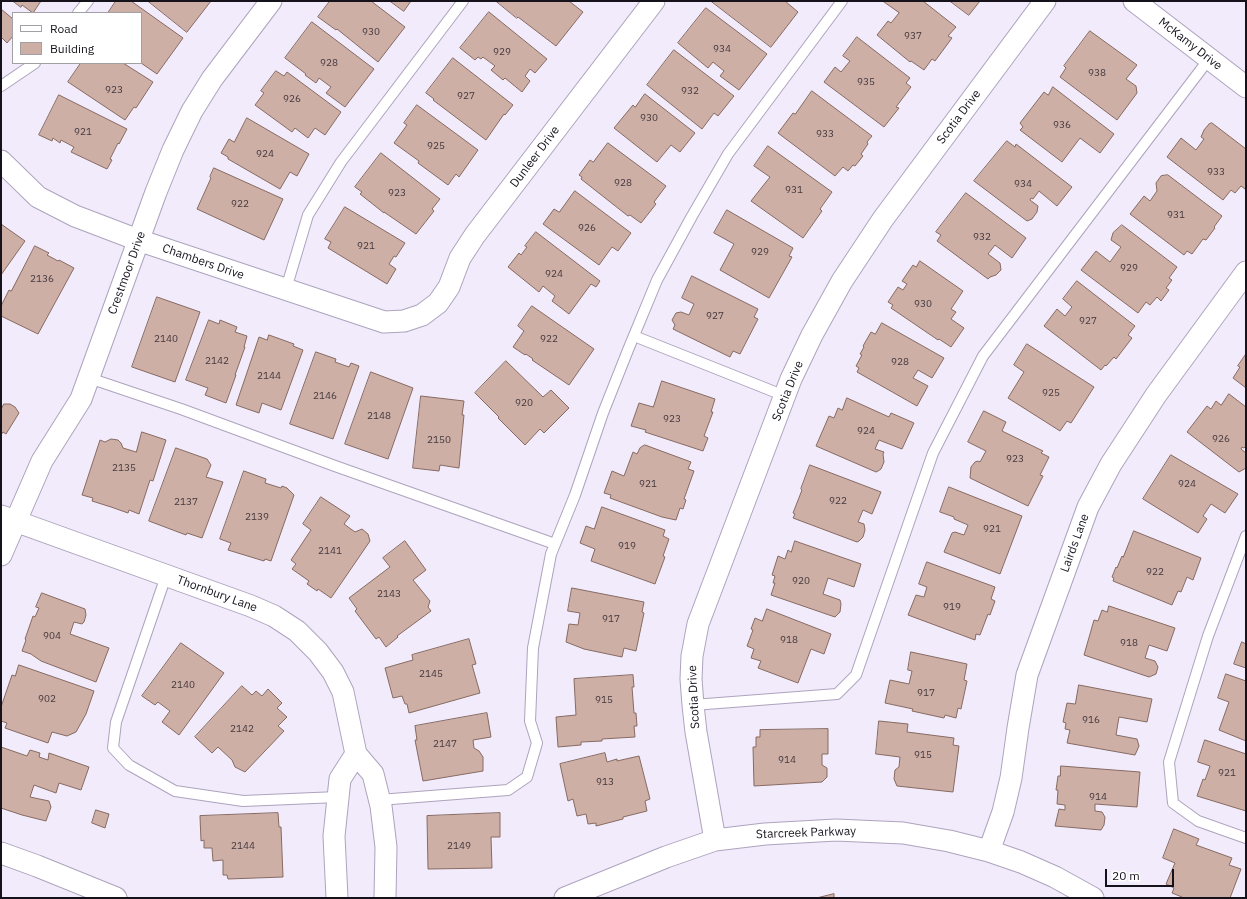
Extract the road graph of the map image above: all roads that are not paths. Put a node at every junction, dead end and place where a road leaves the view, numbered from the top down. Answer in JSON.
{"nodes":[{"id":1,"x":88,"y":1,"type":"edge"},
{"id":2,"x":271,"y":1,"type":"edge"},
{"id":3,"x":463,"y":1,"type":"edge"},
{"id":4,"x":654,"y":1,"type":"edge"},
{"id":5,"x":842,"y":1,"type":"edge"},
{"id":6,"x":1045,"y":1,"type":"edge"},
{"id":7,"x":1134,"y":1,"type":"edge"},
{"id":8,"x":79,"y":12,"type":"edge"},
{"id":9,"x":1209,"y":59,"type":"junction"},
{"id":10,"x":34,"y":64,"type":"edge"},
{"id":11,"x":1,"y":86,"type":"edge"},
{"id":12,"x":1246,"y":88,"type":"edge"},
{"id":13,"x":1,"y":161,"type":"edge"},
{"id":14,"x":138,"y":240,"type":"junction"},
{"id":15,"x":1246,"y":272,"type":"edge"},
{"id":16,"x":286,"y":289,"type":"junction"},
{"id":17,"x":422,"y":315,"type":"joint"},
{"id":18,"x":634,"y":336,"type":"junction"},
{"id":19,"x":90,"y":378,"type":"junction"},
{"id":20,"x":785,"y":396,"type":"junction"},
{"id":21,"x":8,"y":519,"type":"edge"},
{"id":22,"x":1246,"y":536,"type":"edge"},
{"id":23,"x":555,"y":544,"type":"junction"},
{"id":24,"x":1,"y":554,"type":"edge"},
{"id":25,"x":166,"y":576,"type":"junction"},
{"id":26,"x":693,"y":705,"type":"junction"},
{"id":27,"x":356,"y":754,"type":"junction"},
{"id":28,"x":338,"y":797,"type":"junction"},
{"id":29,"x":379,"y":800,"type":"junction"},
{"id":30,"x":1246,"y":838,"type":"edge"},
{"id":31,"x":715,"y":840,"type":"junction"},
{"id":32,"x":988,"y":851,"type":"junction"},
{"id":33,"x":1,"y":853,"type":"edge"},
{"id":34,"x":116,"y":898,"type":"edge"},
{"id":35,"x":337,"y":898,"type":"edge"},
{"id":36,"x":385,"y":898,"type":"edge"},
{"id":37,"x":565,"y":898,"type":"edge"},
{"id":38,"x":1093,"y":898,"type":"edge"}],
"edges":[{"from":1,"to":8,"type":"lane"},
{"from":2,"to":14,"type":"street","name":"Crestmoor Drive"},
{"from":3,"to":16,"type":"lane"},
{"from":4,"to":17,"type":"street","name":"Dunleer Drive"},
{"from":5,"to":18,"type":"lane"},
{"from":6,"to":20,"type":"street","name":"Scotia Drive"},
{"from":7,"to":9,"type":"street","name":"McKamy Drive"},
{"from":9,"to":12,"type":"street","name":"McKamy Drive"},
{"from":9,"to":26,"type":"lane"},
{"from":10,"to":11,"type":"lane"},
{"from":13,"to":14,"type":"street","name":"Chambers Drive"},
{"from":14,"to":16,"type":"street","name":"Chambers Drive"},
{"from":14,"to":19,"type":"street","name":"Crestmoor Drive"},
{"from":15,"to":32,"type":"street","name":"Lairds Lane"},
{"from":16,"to":17,"type":"street","name":"Chambers Drive"},
{"from":18,"to":20,"type":"lane"},
{"from":18,"to":23,"type":"lane"},
{"from":19,"to":21,"type":"street","name":"Crestmoor Drive"},
{"from":19,"to":23,"type":"lane"},
{"from":20,"to":26,"type":"street","name":"Scotia Drive"},
{"from":21,"to":24,"type":"street","name":"Crestmoor Drive"},
{"from":21,"to":25,"type":"street","name":"Thornbury Lane"},
{"from":22,"to":30,"type":"lane"},
{"from":23,"to":29,"type":"lane"},
{"from":25,"to":27,"type":"street","name":"Thornbury Lane"},
{"from":25,"to":28,"type":"lane"},
{"from":26,"to":31,"type":"street","name":"Scotia Drive"},
{"from":27,"to":28,"type":"street"},
{"from":27,"to":29,"type":"street","name":"Thornbury Lane"},
{"from":28,"to":35,"type":"street"},
{"from":29,"to":36,"type":"street","name":"Thornbury Lane"},
{"from":31,"to":32,"type":"street","name":"Starcreek Parkway"},
{"from":31,"to":37,"type":"street","name":"Starcreek Parkway"},
{"from":32,"to":38,"type":"street","name":"Starcreek Parkway"},
{"from":33,"to":34,"type":"street"}]}
